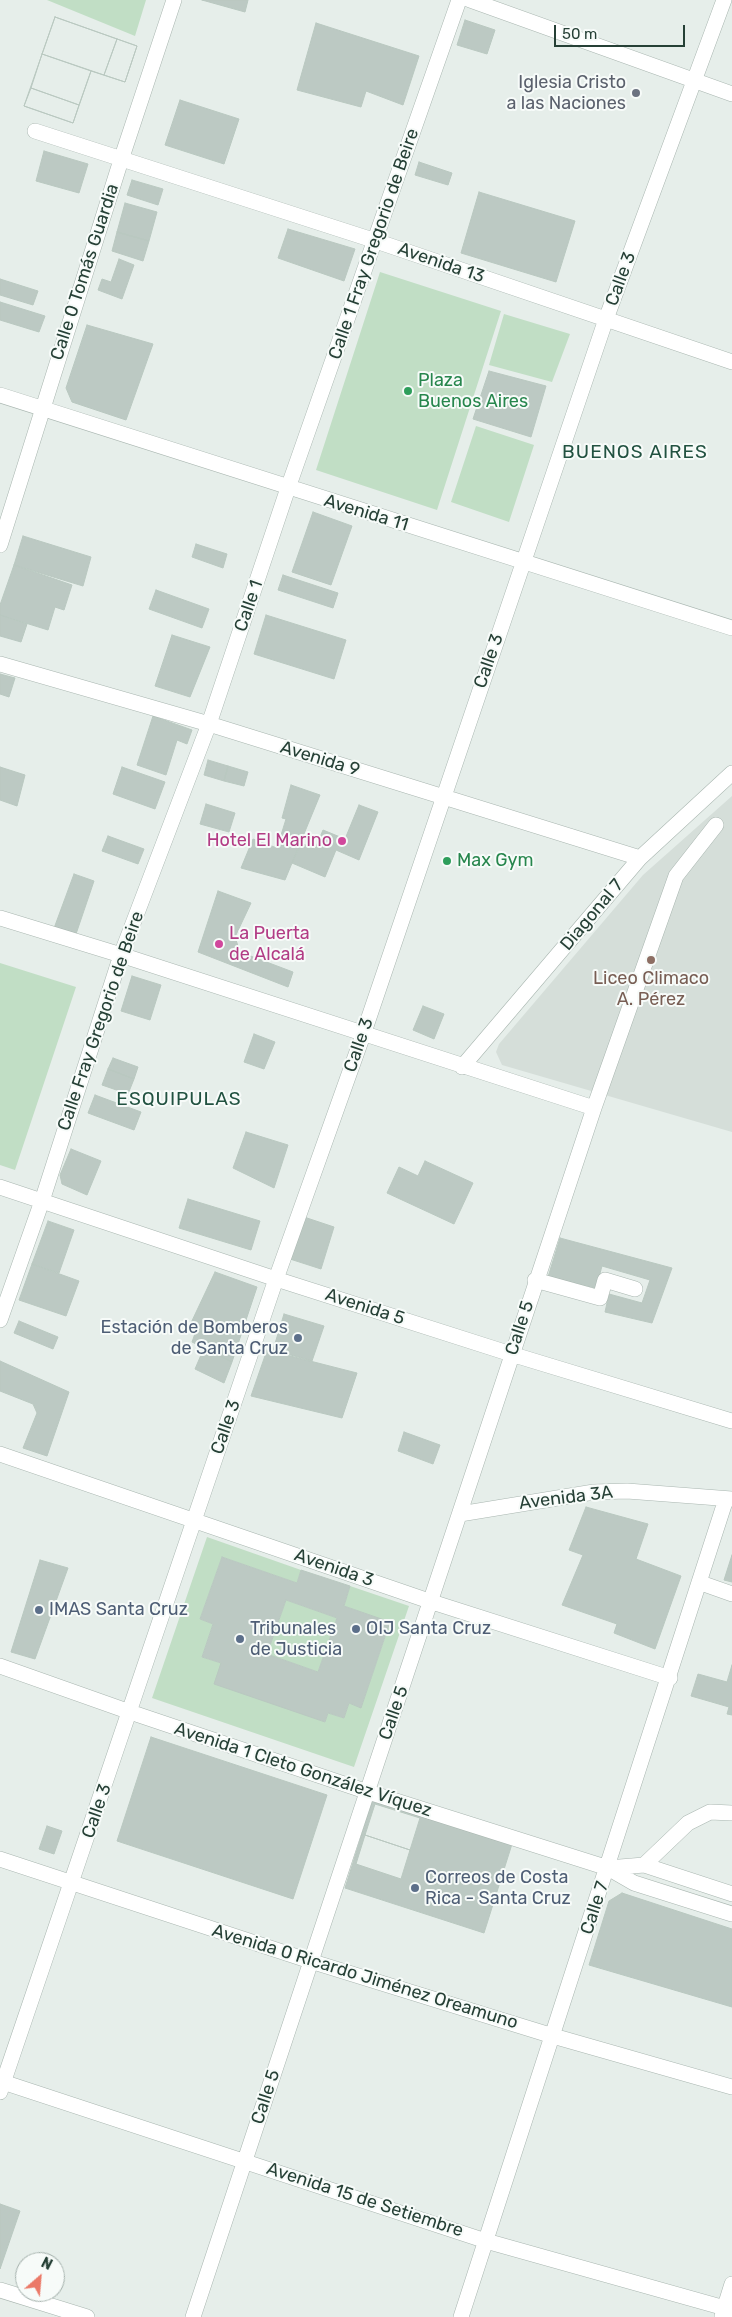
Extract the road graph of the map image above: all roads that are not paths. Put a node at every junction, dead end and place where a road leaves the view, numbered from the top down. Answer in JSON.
{"nodes":[{"id":1,"x":174,"y":0,"type":"edge"},
{"id":2,"x":459,"y":0,"type":"edge"},
{"id":3,"x":470,"y":0,"type":"edge"},
{"id":4,"x":724,"y":0,"type":"edge"},
{"id":5,"x":695,"y":81,"type":"junction"},
{"id":6,"x":732,"y":94,"type":"edge"},
{"id":7,"x":35,"y":131,"type":"dead end"},
{"id":8,"x":121,"y":160,"type":"junction"},
{"id":9,"x":376,"y":241,"type":"junction"},
{"id":10,"x":606,"y":319,"type":"junction"},
{"id":11,"x":732,"y":362,"type":"edge"},
{"id":12,"x":0,"y":395,"type":"edge"},
{"id":13,"x":42,"y":408,"type":"junction"},
{"id":14,"x":288,"y":488,"type":"junction"},
{"id":15,"x":0,"y":545,"type":"edge"},
{"id":16,"x":523,"y":562,"type":"junction"},
{"id":17,"x":732,"y":628,"type":"edge"},
{"id":18,"x":0,"y":664,"type":"edge"},
{"id":19,"x":209,"y":724,"type":"junction"},
{"id":20,"x":732,"y":773,"type":"edge"},
{"id":21,"x":443,"y":797,"type":"junction"},
{"id":22,"x":716,"y":825,"type":"dead end"},
{"id":23,"x":640,"y":858,"type":"junction"},
{"id":24,"x":0,"y":918,"type":"edge"},
{"id":25,"x":122,"y":955,"type":"junction"},
{"id":26,"x":363,"y":1035,"type":"junction"},
{"id":27,"x":462,"y":1067,"type":"junction"},
{"id":28,"x":594,"y":1108,"type":"junction"},
{"id":29,"x":0,"y":1187,"type":"edge"},
{"id":30,"x":42,"y":1201,"type":"junction"},
{"id":31,"x":276,"y":1279,"type":"junction"},
{"id":32,"x":535,"y":1280,"type":"junction"},
{"id":33,"x":635,"y":1289,"type":"dead end"},
{"id":34,"x":0,"y":1320,"type":"edge"},
{"id":35,"x":511,"y":1354,"type":"junction"},
{"id":36,"x":732,"y":1421,"type":"edge"},
{"id":37,"x":0,"y":1454,"type":"edge"},
{"id":38,"x":729,"y":1499,"type":"edge"},
{"id":39,"x":460,"y":1514,"type":"junction"},
{"id":40,"x":194,"y":1520,"type":"junction"},
{"id":41,"x":700,"y":1583,"type":"junction"},
{"id":42,"x":732,"y":1594,"type":"edge"},
{"id":43,"x":432,"y":1602,"type":"junction"},
{"id":44,"x":0,"y":1666,"type":"edge"},
{"id":45,"x":670,"y":1678,"type":"junction"},
{"id":46,"x":130,"y":1712,"type":"junction"},
{"id":47,"x":368,"y":1792,"type":"junction"},
{"id":48,"x":732,"y":1812,"type":"edge"},
{"id":49,"x":0,"y":1859,"type":"edge"},
{"id":50,"x":644,"y":1865,"type":"junction"},
{"id":51,"x":608,"y":1868,"type":"junction"},
{"id":52,"x":72,"y":1883,"type":"junction"},
{"id":53,"x":732,"y":1894,"type":"edge"},
{"id":54,"x":732,"y":1914,"type":"edge"},
{"id":55,"x":310,"y":1961,"type":"junction"},
{"id":56,"x":553,"y":2036,"type":"junction"},
{"id":57,"x":1,"y":2085,"type":"edge"},
{"id":58,"x":732,"y":2087,"type":"edge"},
{"id":59,"x":245,"y":2160,"type":"junction"},
{"id":60,"x":486,"y":2241,"type":"junction"},
{"id":61,"x":732,"y":2284,"type":"edge"},
{"id":62,"x":0,"y":2290,"type":"edge"},
{"id":63,"x":726,"y":2311,"type":"edge"},
{"id":64,"x":87,"y":2317,"type":"edge"},
{"id":65,"x":193,"y":2317,"type":"edge"},
{"id":66,"x":461,"y":2317,"type":"edge"}],
"edges":[{"from":1,"to":8,"type":"street","name":"Calle 0 Tomás Guardia"},
{"from":2,"to":9,"type":"street","name":"Calle 1 Fray Gregorio de Beire"},
{"from":3,"to":5,"type":"street"},
{"from":4,"to":5,"type":"street","name":"Calle 3"},
{"from":5,"to":6,"type":"street"},
{"from":5,"to":10,"type":"street","name":"Calle 3"},
{"from":7,"to":8,"type":"street","name":"Avenida 13"},
{"from":8,"to":9,"type":"street","name":"Avenida 13"},
{"from":8,"to":13,"type":"street","name":"Calle 0 Tomás Guardia"},
{"from":9,"to":10,"type":"street","name":"Avenida 13"},
{"from":9,"to":14,"type":"street","name":"Calle 1 Fray Gregorio de Beire"},
{"from":10,"to":11,"type":"street","name":"Avenida 13"},
{"from":10,"to":16,"type":"street","name":"Calle 3"},
{"from":12,"to":13,"type":"street","name":"Avenida 11"},
{"from":13,"to":14,"type":"street","name":"Avenida 11"},
{"from":13,"to":15,"type":"street","name":"Calle 0 Tomás Guardia"},
{"from":14,"to":16,"type":"street","name":"Avenida 11"},
{"from":14,"to":19,"type":"street","name":"Calle 1"},
{"from":16,"to":17,"type":"street","name":"Avenida 11"},
{"from":16,"to":21,"type":"street","name":"Calle 3"},
{"from":18,"to":19,"type":"street","name":"Avenida 9"},
{"from":19,"to":21,"type":"street","name":"Avenida 9"},
{"from":19,"to":25,"type":"street","name":"Calle Fray Gregorio de Beire"},
{"from":20,"to":23,"type":"street","name":"Diagonal 7"},
{"from":21,"to":23,"type":"street","name":"Avenida 9"},
{"from":21,"to":26,"type":"street","name":"Calle 3"},
{"from":22,"to":28,"type":"street","name":"Calle 5"},
{"from":23,"to":27,"type":"street","name":"Diagonal 7"},
{"from":24,"to":25,"type":"street"},
{"from":25,"to":26,"type":"street"},
{"from":25,"to":30,"type":"street","name":"Calle Fray Gregorio de Beire"},
{"from":26,"to":27,"type":"street"},
{"from":26,"to":31,"type":"street","name":"Calle 3"},
{"from":27,"to":28,"type":"street"},
{"from":28,"to":32,"type":"street","name":"Calle 5"},
{"from":29,"to":30,"type":"street","name":"Avenida 5"},
{"from":30,"to":31,"type":"street","name":"Avenida 5"},
{"from":30,"to":34,"type":"street","name":"Calle Fray Gregorio de Beire"},
{"from":31,"to":35,"type":"street","name":"Avenida 5"},
{"from":31,"to":40,"type":"street","name":"Calle 3"},
{"from":32,"to":33,"type":"street"},
{"from":32,"to":35,"type":"street","name":"Calle 5"},
{"from":35,"to":36,"type":"street","name":"Avenida 5"},
{"from":35,"to":39,"type":"street","name":"Calle 5"},
{"from":37,"to":40,"type":"street","name":"Avenida 3"},
{"from":38,"to":39,"type":"street","name":"Avenida 3A"},
{"from":38,"to":41,"type":"street","name":"Calle 7"},
{"from":39,"to":43,"type":"street","name":"Calle 5"},
{"from":40,"to":43,"type":"street","name":"Avenida 3"},
{"from":40,"to":46,"type":"street","name":"Calle 3"},
{"from":41,"to":42,"type":"street"},
{"from":41,"to":45,"type":"street","name":"Calle 7"},
{"from":43,"to":45,"type":"street","name":"Avenida 3"},
{"from":43,"to":47,"type":"street","name":"Calle 5"},
{"from":44,"to":46,"type":"street","name":"Avenida 1 Cleto González Víquez"},
{"from":45,"to":51,"type":"street","name":"Calle 7"},
{"from":46,"to":47,"type":"street","name":"Avenida 1 Cleto González Víquez"},
{"from":46,"to":52,"type":"street","name":"Calle 3"},
{"from":47,"to":51,"type":"street","name":"Avenida 1 Cleto González Víquez"},
{"from":47,"to":55,"type":"street","name":"Calle 5"},
{"from":48,"to":50,"type":"street"},
{"from":49,"to":52,"type":"street","name":"Avenida 0 Ricardo Jiménez Oreamuno"},
{"from":50,"to":51,"type":"street","name":"Avenida 1 Cleto González Víquez"},
{"from":50,"to":53,"type":"street","name":"Avenida 1 Cleto González Víquez"},
{"from":51,"to":54,"type":"street","name":"Avenida 1 Cleto González Víquez"},
{"from":51,"to":56,"type":"street","name":"Calle 7"},
{"from":52,"to":55,"type":"street","name":"Avenida 0 Ricardo Jiménez Oreamuno"},
{"from":52,"to":57,"type":"street","name":"Calle 3"},
{"from":55,"to":56,"type":"street","name":"Avenida 0 Ricardo Jiménez Oreamuno"},
{"from":55,"to":59,"type":"street","name":"Calle 5"},
{"from":56,"to":58,"type":"street","name":"Avenida 0 Ricardo Jiménez Oreamuno"},
{"from":56,"to":60,"type":"street","name":"Calle 7"},
{"from":57,"to":59,"type":"street","name":"Avenida 15 de Setiembre"},
{"from":59,"to":60,"type":"street","name":"Avenida 15 de Setiembre"},
{"from":59,"to":65,"type":"street","name":"Calle 5"},
{"from":60,"to":63,"type":"street","name":"Avenida 15 de Setiembre"},
{"from":60,"to":66,"type":"street","name":"Calle 7"},
{"from":61,"to":63,"type":"street"},
{"from":62,"to":64,"type":"street"}]}
